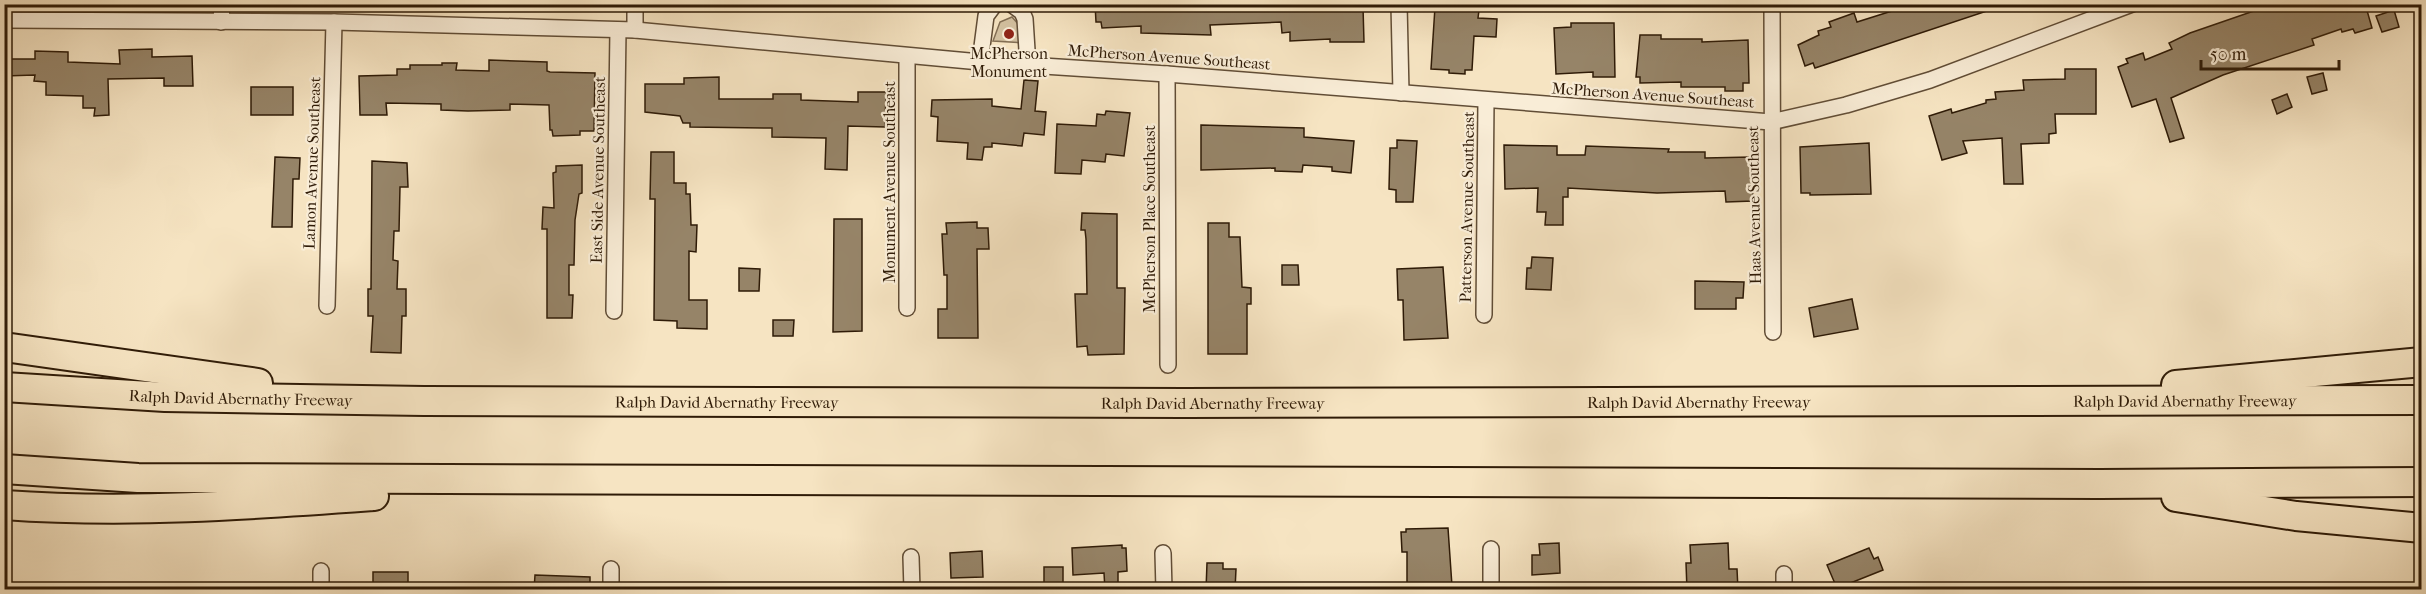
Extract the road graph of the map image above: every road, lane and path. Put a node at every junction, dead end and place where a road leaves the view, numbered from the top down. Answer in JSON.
{"nodes":[{"id":1,"x":222,"y":4,"type":"edge"},
{"id":2,"x":635,"y":4,"type":"edge"},
{"id":3,"x":995,"y":4,"type":"edge"},
{"id":4,"x":1011,"y":4,"type":"edge"},
{"id":5,"x":1399,"y":4,"type":"edge"},
{"id":6,"x":1772,"y":4,"type":"edge"},
{"id":7,"x":2132,"y":4,"type":"edge"},
{"id":8,"x":4,"y":20,"type":"edge"},
{"id":9,"x":221,"y":22,"type":"junction"},
{"id":10,"x":334,"y":22,"type":"junction"},
{"id":11,"x":618,"y":30,"type":"junction"},
{"id":12,"x":635,"y":30,"type":"junction"},
{"id":13,"x":907,"y":56,"type":"junction"},
{"id":14,"x":980,"y":62,"type":"junction"},
{"id":15,"x":1028,"y":66,"type":"junction"},
{"id":16,"x":1167,"y":74,"type":"junction"},
{"id":17,"x":1401,"y":93,"type":"junction"},
{"id":18,"x":1486,"y":100,"type":"junction"},
{"id":19,"x":1771,"y":122,"type":"junction"},
{"id":20,"x":327,"y":306,"type":"dead end"},
{"id":21,"x":907,"y":308,"type":"dead end"},
{"id":22,"x":614,"y":311,"type":"dead end"},
{"id":23,"x":1484,"y":315,"type":"dead end"},
{"id":24,"x":1773,"y":333,"type":"dead end"},
{"id":25,"x":4,"y":347,"type":"edge"},
{"id":26,"x":2421,"y":362,"type":"edge"},
{"id":27,"x":1168,"y":365,"type":"dead end"},
{"id":28,"x":4,"y":387,"type":"edge"},
{"id":29,"x":1977,"y":400,"type":"junction"},
{"id":30,"x":2421,"y":400,"type":"edge"},
{"id":31,"x":424,"y":401,"type":"junction"},
{"id":32,"x":4,"y":469,"type":"edge"},
{"id":33,"x":582,"y":480,"type":"junction"},
{"id":34,"x":2421,"y":482,"type":"edge"},
{"id":35,"x":2100,"y":484,"type":"junction"},
{"id":36,"x":4,"y":505,"type":"edge"},
{"id":37,"x":2421,"y":528,"type":"edge"},
{"id":38,"x":1491,"y":549,"type":"dead end"},
{"id":39,"x":1164,"y":553,"type":"dead end"},
{"id":40,"x":911,"y":557,"type":"dead end"},
{"id":41,"x":611,"y":569,"type":"dead end"},
{"id":42,"x":321,"y":570,"type":"dead end"},
{"id":43,"x":321,"y":590,"type":"edge"},
{"id":44,"x":611,"y":590,"type":"edge"},
{"id":45,"x":912,"y":590,"type":"edge"},
{"id":46,"x":1164,"y":590,"type":"edge"},
{"id":47,"x":1491,"y":590,"type":"edge"}],
"edges":[{"from":1,"to":9,"type":"street"},
{"from":2,"to":12,"type":"street"},
{"from":3,"to":14,"type":"street"},
{"from":4,"to":15,"type":"street"},
{"from":5,"to":17,"type":"street"},
{"from":6,"to":19,"type":"street","name":"Haas Avenue Southeast"},
{"from":7,"to":19,"type":"street","name":"McPherson Avenue Southeast"},
{"from":8,"to":9,"type":"street","name":"McPherson Avenue Southeast"},
{"from":9,"to":10,"type":"street","name":"McPherson Avenue Southeast"},
{"from":10,"to":11,"type":"street","name":"McPherson Avenue Southeast"},
{"from":10,"to":20,"type":"street","name":"Lamon Avenue Southeast"},
{"from":11,"to":12,"type":"street","name":"McPherson Avenue Southeast"},
{"from":11,"to":22,"type":"street","name":"East Side Avenue Southeast"},
{"from":12,"to":13,"type":"street","name":"McPherson Avenue Southeast"},
{"from":13,"to":14,"type":"street","name":"McPherson Avenue Southeast"},
{"from":13,"to":21,"type":"street","name":"Monument Avenue Southeast"},
{"from":14,"to":15,"type":"street","name":"McPherson Avenue Southeast"},
{"from":15,"to":16,"type":"street","name":"McPherson Avenue Southeast"},
{"from":16,"to":17,"type":"street","name":"McPherson Avenue Southeast"},
{"from":16,"to":27,"type":"street","name":"McPherson Place Southeast"},
{"from":17,"to":18,"type":"street","name":"McPherson Avenue Southeast"},
{"from":18,"to":19,"type":"street","name":"McPherson Avenue Southeast"},
{"from":18,"to":23,"type":"street","name":"Patterson Avenue Southeast"},
{"from":19,"to":24,"type":"street","name":"Haas Avenue Southeast"},
{"from":25,"to":31,"type":"highway"},
{"from":26,"to":29,"type":"highway"},
{"from":28,"to":31,"type":"highway","name":"Ralph David Abernathy Freeway"},
{"from":29,"to":30,"type":"highway","name":"Ralph David Abernathy Freeway"},
{"from":29,"to":31,"type":"highway","name":"Ralph David Abernathy Freeway"},
{"from":32,"to":33,"type":"highway"},
{"from":33,"to":35,"type":"highway"},
{"from":33,"to":36,"type":"highway"},
{"from":34,"to":35,"type":"highway"},
{"from":35,"to":37,"type":"highway"},
{"from":38,"to":47,"type":"street"},
{"from":39,"to":46,"type":"street"},
{"from":40,"to":45,"type":"street"},
{"from":41,"to":44,"type":"street"},
{"from":42,"to":43,"type":"street"}]}
